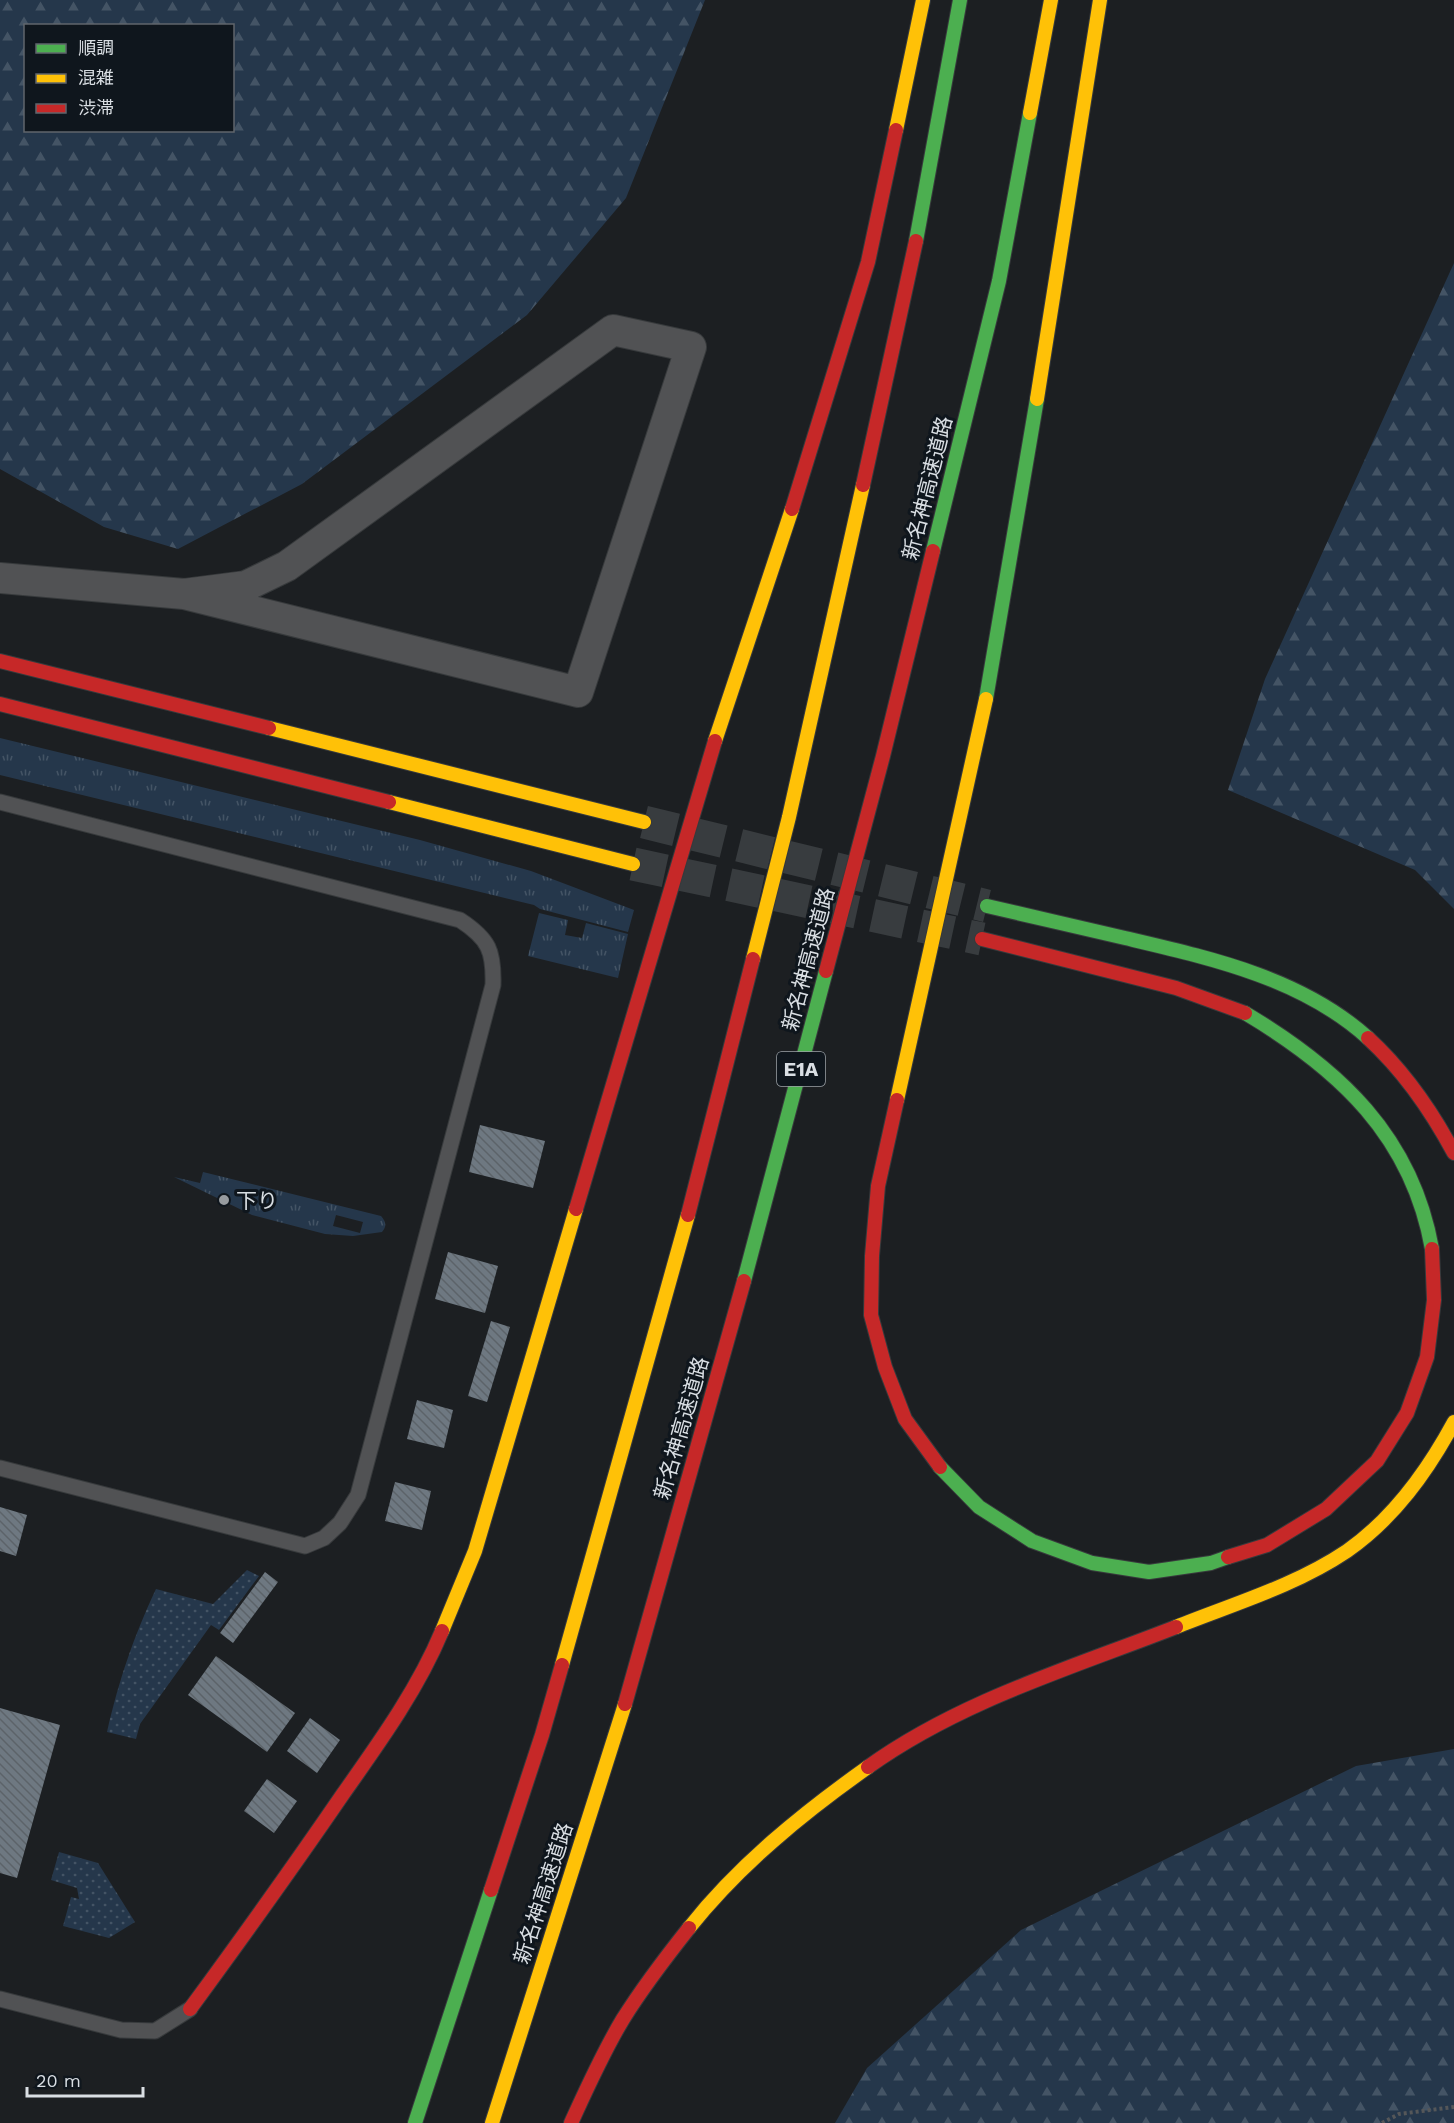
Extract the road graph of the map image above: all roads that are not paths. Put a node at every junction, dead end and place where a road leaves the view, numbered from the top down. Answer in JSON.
{"nodes":[{"id":1,"x":923,"y":0,"type":"edge"},
{"id":2,"x":960,"y":0,"type":"edge"},
{"id":3,"x":1051,"y":0,"type":"edge"},
{"id":4,"x":1100,"y":0,"type":"edge"},
{"id":5,"x":0,"y":578,"type":"edge"},
{"id":6,"x":184,"y":594,"type":"junction"},
{"id":7,"x":0,"y":661,"type":"edge"},
{"id":8,"x":0,"y":704,"type":"edge"},
{"id":9,"x":0,"y":802,"type":"edge"},
{"id":10,"x":644,"y":822,"type":"tunnel mouth"},
{"id":11,"x":633,"y":864,"type":"tunnel mouth"},
{"id":12,"x":987,"y":906,"type":"tunnel mouth"},
{"id":13,"x":982,"y":939,"type":"tunnel mouth"},
{"id":14,"x":1454,"y":1153,"type":"edge"},
{"id":15,"x":1454,"y":1422,"type":"edge"},
{"id":16,"x":0,"y":1468,"type":"edge"},
{"id":17,"x":0,"y":1999,"type":"edge"},
{"id":18,"x":190,"y":2009,"type":"joint"},
{"id":19,"x":415,"y":2123,"type":"edge"},
{"id":20,"x":492,"y":2123,"type":"edge"},
{"id":21,"x":571,"y":2123,"type":"edge"}],
"edges":[{"from":1,"to":18,"type":"highway"},
{"from":2,"to":19,"type":"highway"},
{"from":3,"to":20,"type":"highway","name":"新名神高速道路","number":"E1A"},
{"from":4,"to":13,"type":"highway"},
{"from":5,"to":6,"type":"street"},
{"from":6,"to":6,"type":"street"},
{"from":7,"to":10,"type":"highway"},
{"from":8,"to":11,"type":"highway"},
{"from":9,"to":16,"type":"lane"},
{"from":12,"to":14,"type":"highway"},
{"from":15,"to":21,"type":"highway"},
{"from":17,"to":18,"type":"lane"}]}
